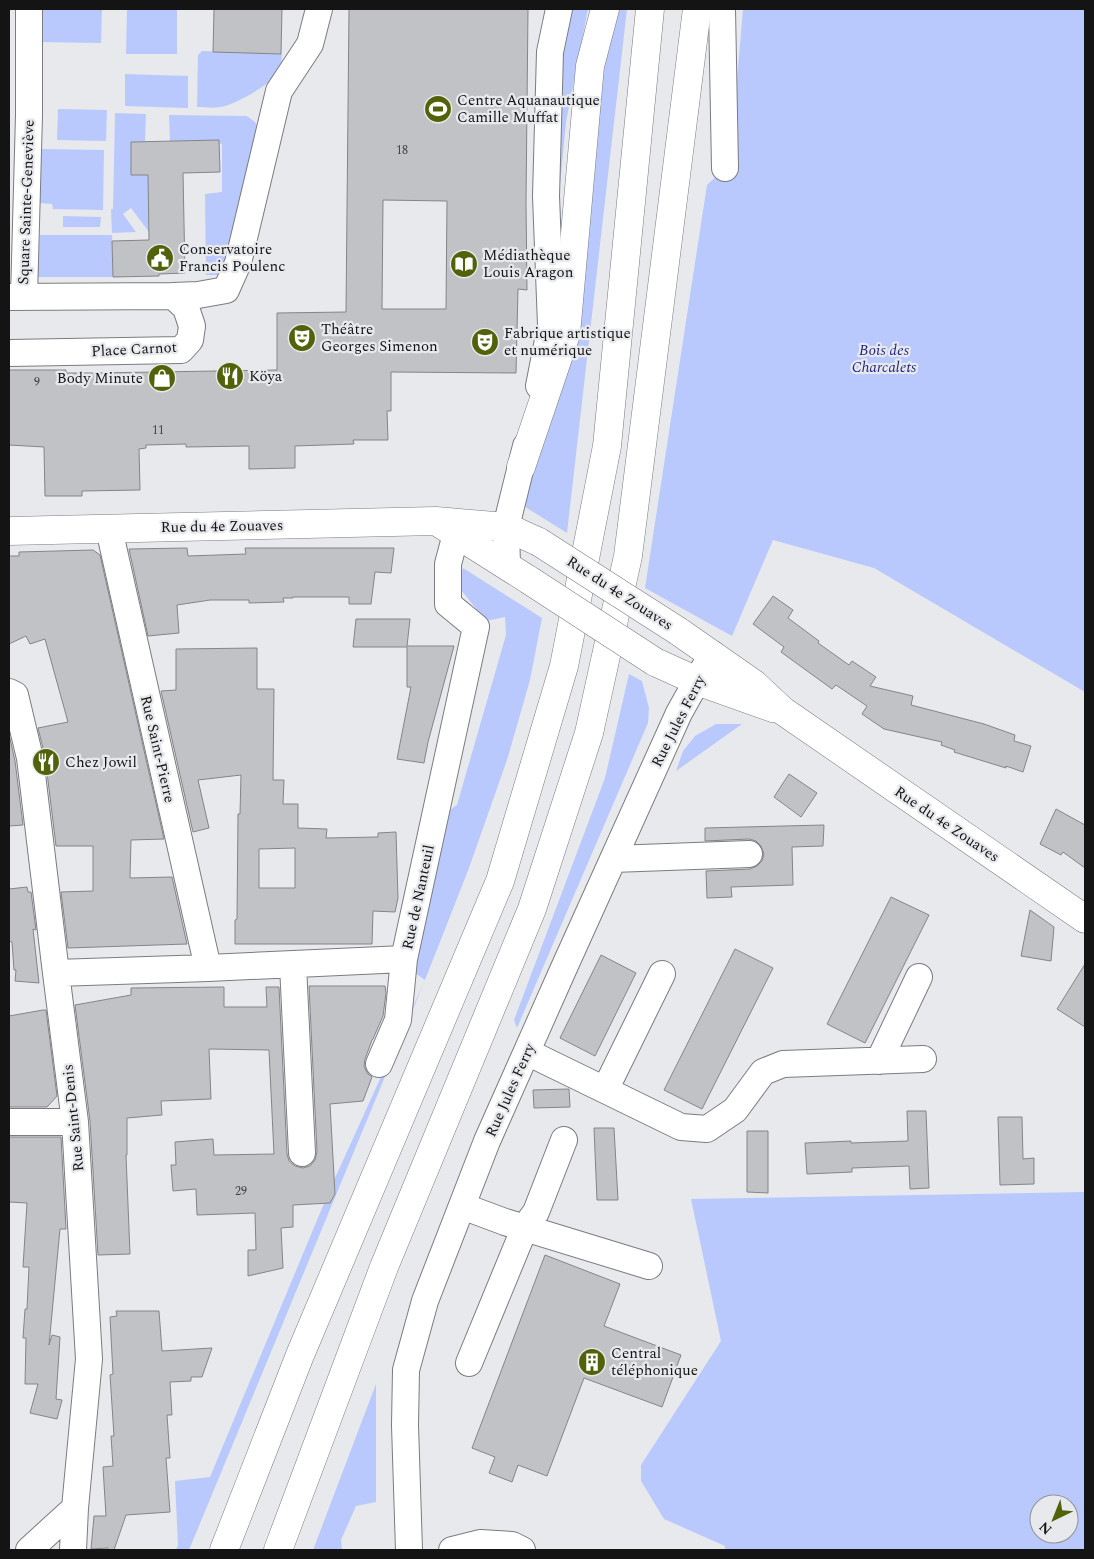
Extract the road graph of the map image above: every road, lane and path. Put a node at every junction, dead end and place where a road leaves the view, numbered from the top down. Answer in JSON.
{"nodes":[{"id":1,"x":29,"y":9,"type":"edge"},
{"id":2,"x":319,"y":9,"type":"edge"},
{"id":3,"x":559,"y":9,"type":"edge"},
{"id":4,"x":605,"y":9,"type":"edge"},
{"id":5,"x":650,"y":9,"type":"edge"},
{"id":6,"x":697,"y":9,"type":"edge"},
{"id":7,"x":722,"y":9,"type":"edge"},
{"id":8,"x":726,"y":168,"type":"dead end"},
{"id":9,"x":174,"y":296,"type":"junction"},
{"id":10,"x":16,"y":297,"type":"edge"},
{"id":11,"x":9,"y":353,"type":"edge"},
{"id":12,"x":521,"y":467,"type":"junction"},
{"id":13,"x":446,"y":527,"type":"junction"},
{"id":14,"x":506,"y":527,"type":"junction"},
{"id":15,"x":109,"y":529,"type":"junction"},
{"id":16,"x":9,"y":531,"type":"edge"},
{"id":17,"x":518,"y":573,"type":"junction"},
{"id":18,"x":712,"y":654,"type":"junction"},
{"id":19,"x":697,"y":681,"type":"junction"},
{"id":20,"x":9,"y":692,"type":"edge"},
{"id":21,"x":783,"y":712,"type":"junction"},
{"id":22,"x":749,"y":854,"type":"dead end"},
{"id":23,"x":613,"y":859,"type":"junction"},
{"id":24,"x":1085,"y":919,"type":"edge"},
{"id":25,"x":404,"y":960,"type":"junction"},
{"id":26,"x":293,"y":965,"type":"junction"},
{"id":27,"x":208,"y":968,"type":"junction"},
{"id":28,"x":56,"y":973,"type":"junction"},
{"id":29,"x":662,"y":974,"type":"dead end"},
{"id":30,"x":919,"y":978,"type":"dead end"},
{"id":31,"x":527,"y":1052,"type":"junction"},
{"id":32,"x":923,"y":1059,"type":"dead end"},
{"id":33,"x":879,"y":1061,"type":"junction"},
{"id":34,"x":380,"y":1064,"type":"dead end"},
{"id":35,"x":605,"y":1090,"type":"junction"},
{"id":36,"x":9,"y":1122,"type":"edge"},
{"id":37,"x":75,"y":1122,"type":"junction"},
{"id":38,"x":564,"y":1140,"type":"dead end"},
{"id":39,"x":302,"y":1153,"type":"dead end"},
{"id":40,"x":462,"y":1206,"type":"junction"},
{"id":41,"x":525,"y":1227,"type":"junction"},
{"id":42,"x":649,"y":1266,"type":"dead end"},
{"id":43,"x":469,"y":1363,"type":"dead end"},
{"id":44,"x":75,"y":1508,"type":"junction"},
{"id":45,"x":29,"y":1550,"type":"edge"},
{"id":46,"x":73,"y":1550,"type":"edge"},
{"id":47,"x":224,"y":1550,"type":"edge"},
{"id":48,"x":278,"y":1550,"type":"edge"},
{"id":49,"x":409,"y":1550,"type":"edge"},
{"id":50,"x":452,"y":1550,"type":"edge"},
{"id":51,"x":522,"y":1550,"type":"edge"}],
"edges":[{"from":1,"to":10,"type":"street","name":"Square Sainte-Geneviève"},
{"from":2,"to":9,"type":"street"},
{"from":3,"to":12,"type":"street"},
{"from":4,"to":12,"type":"main road"},
{"from":5,"to":47,"type":"main road"},
{"from":6,"to":48,"type":"main road"},
{"from":7,"to":8,"type":"street"},
{"from":9,"to":10,"type":"street"},
{"from":9,"to":11,"type":"street","name":"Place Carnot"},
{"from":12,"to":14,"type":"street"},
{"from":13,"to":14,"type":"main road","name":"Rue du 4e Zouaves"},
{"from":13,"to":15,"type":"main road","name":"Rue du 4e Zouaves"},
{"from":13,"to":17,"type":"main road","name":"Rue du 4e Zouaves"},
{"from":13,"to":25,"type":"street","name":"Rue de Nanteuil"},
{"from":14,"to":17,"type":"street"},
{"from":14,"to":18,"type":"main road","name":"Rue du 4e Zouaves","bridge":true},
{"from":15,"to":16,"type":"main road","name":"Rue du 4e Zouaves"},
{"from":15,"to":27,"type":"street","name":"Rue Saint-Pierre"},
{"from":17,"to":19,"type":"main road","name":"Rue du 4e Zouaves","bridge":true},
{"from":18,"to":19,"type":"street","name":"Rue Jules Ferry"},
{"from":18,"to":21,"type":"main road","name":"Rue du 4e Zouaves"},
{"from":19,"to":21,"type":"main road","name":"Rue du 4e Zouaves"},
{"from":19,"to":23,"type":"street","name":"Rue Jules Ferry"},
{"from":20,"to":28,"type":"street","name":"Rue Saint-Denis"},
{"from":21,"to":24,"type":"main road","name":"Rue du 4e Zouaves"},
{"from":22,"to":23,"type":"street"},
{"from":23,"to":31,"type":"street","name":"Rue Jules Ferry"},
{"from":25,"to":26,"type":"street","name":"Rue de Nanteuil"},
{"from":25,"to":34,"type":"street"},
{"from":26,"to":27,"type":"street","name":"Rue de Nanteuil"},
{"from":26,"to":39,"type":"street"},
{"from":27,"to":28,"type":"street","name":"Rue de Nanteuil"},
{"from":28,"to":37,"type":"street","name":"Rue Saint-Denis"},
{"from":29,"to":35,"type":"street"},
{"from":30,"to":33,"type":"street"},
{"from":31,"to":35,"type":"street"},
{"from":31,"to":40,"type":"street","name":"Rue Jules Ferry"},
{"from":32,"to":33,"type":"street"},
{"from":33,"to":35,"type":"street"},
{"from":36,"to":37,"type":"street"},
{"from":37,"to":44,"type":"street","name":"Rue Saint-Denis"},
{"from":38,"to":41,"type":"street"},
{"from":40,"to":41,"type":"street"},
{"from":40,"to":49,"type":"street","name":"Rue Jules Ferry"},
{"from":41,"to":42,"type":"street"},
{"from":41,"to":43,"type":"street"},
{"from":44,"to":45,"type":"street"},
{"from":44,"to":46,"type":"street","name":"Rue Saint-Denis"},
{"from":50,"to":51,"type":"street"}]}
